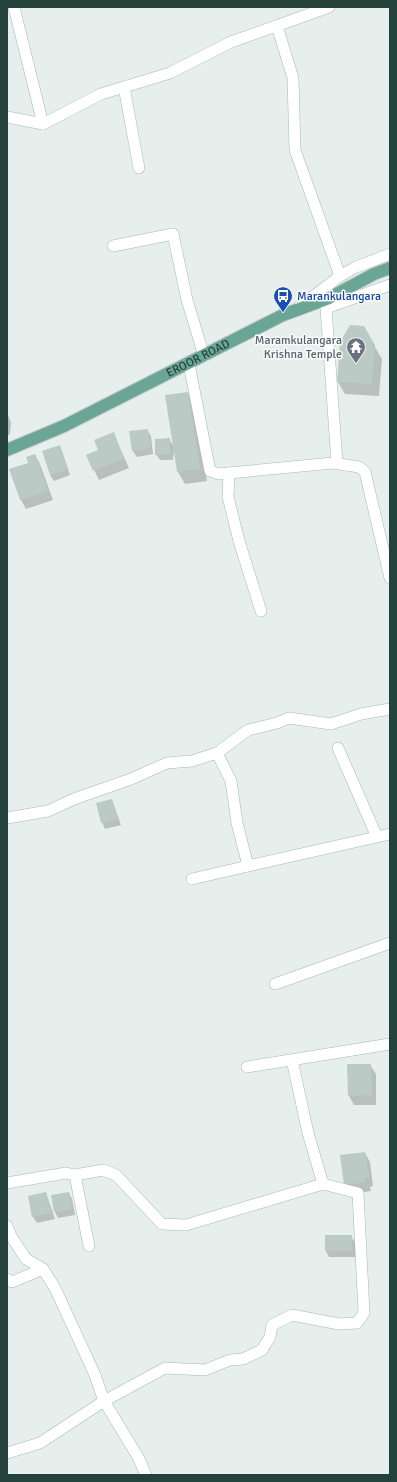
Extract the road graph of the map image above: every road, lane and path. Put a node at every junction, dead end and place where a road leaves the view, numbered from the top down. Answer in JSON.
{"nodes":[{"id":1,"x":14,"y":7,"type":"edge"},
{"id":2,"x":328,"y":7,"type":"edge"},
{"id":3,"x":277,"y":26,"type":"junction"},
{"id":4,"x":124,"y":87,"type":"junction"},
{"id":5,"x":7,"y":118,"type":"edge"},
{"id":6,"x":43,"y":124,"type":"junction"},
{"id":7,"x":139,"y":168,"type":"dead end"},
{"id":8,"x":113,"y":246,"type":"dead end"},
{"id":9,"x":390,"y":254,"type":"edge"},
{"id":10,"x":390,"y":268,"type":"edge"},
{"id":11,"x":340,"y":276,"type":"junction"},
{"id":12,"x":390,"y":285,"type":"edge"},
{"id":13,"x":292,"y":312,"type":"junction"},
{"id":14,"x":204,"y":356,"type":"junction"},
{"id":15,"x":189,"y":364,"type":"junction"},
{"id":16,"x":7,"y":450,"type":"edge"},
{"id":17,"x":337,"y":463,"type":"junction"},
{"id":18,"x":229,"y":473,"type":"junction"},
{"id":19,"x":390,"y":578,"type":"edge"},
{"id":20,"x":262,"y":611,"type":"dead end"},
{"id":21,"x":390,"y":709,"type":"edge"},
{"id":22,"x":338,"y":748,"type":"dead end"},
{"id":23,"x":217,"y":753,"type":"junction"},
{"id":24,"x":7,"y":818,"type":"edge"},
{"id":25,"x":390,"y":834,"type":"edge"},
{"id":26,"x":377,"y":837,"type":"junction"},
{"id":27,"x":248,"y":866,"type":"junction"},
{"id":28,"x":192,"y":879,"type":"dead end"},
{"id":29,"x":390,"y":943,"type":"edge"},
{"id":30,"x":275,"y":984,"type":"dead end"},
{"id":31,"x":390,"y":1044,"type":"edge"},
{"id":32,"x":292,"y":1060,"type":"junction"},
{"id":33,"x":247,"y":1067,"type":"dead end"},
{"id":34,"x":75,"y":1175,"type":"junction"},
{"id":35,"x":7,"y":1183,"type":"edge"},
{"id":36,"x":323,"y":1184,"type":"junction"},
{"id":37,"x":7,"y":1226,"type":"edge"},
{"id":38,"x":89,"y":1246,"type":"dead end"},
{"id":39,"x":43,"y":1269,"type":"junction"},
{"id":40,"x":7,"y":1279,"type":"edge"},
{"id":41,"x":104,"y":1400,"type":"junction"},
{"id":42,"x":7,"y":1453,"type":"edge"},
{"id":43,"x":146,"y":1475,"type":"edge"}],
"edges":[{"from":1,"to":6,"type":"street"},
{"from":2,"to":3,"type":"street"},
{"from":3,"to":4,"type":"street"},
{"from":3,"to":11,"type":"street"},
{"from":4,"to":6,"type":"street"},
{"from":4,"to":7,"type":"street"},
{"from":5,"to":6,"type":"street"},
{"from":8,"to":14,"type":"street"},
{"from":9,"to":11,"type":"street"},
{"from":10,"to":13,"type":"main road","name":"EROOR ROAD"},
{"from":11,"to":13,"type":"street"},
{"from":12,"to":17,"type":"street"},
{"from":13,"to":14,"type":"main road","name":"EROOR ROAD"},
{"from":14,"to":15,"type":"main road","name":"EROOR ROAD"},
{"from":15,"to":16,"type":"main road","name":"EROOR ROAD"},
{"from":15,"to":18,"type":"street"},
{"from":17,"to":18,"type":"street"},
{"from":17,"to":19,"type":"street"},
{"from":18,"to":20,"type":"street"},
{"from":21,"to":23,"type":"street"},
{"from":22,"to":26,"type":"street"},
{"from":23,"to":24,"type":"street"},
{"from":23,"to":27,"type":"street"},
{"from":25,"to":26,"type":"street"},
{"from":26,"to":27,"type":"street"},
{"from":27,"to":28,"type":"street"},
{"from":29,"to":30,"type":"street"},
{"from":31,"to":32,"type":"street"},
{"from":32,"to":33,"type":"street"},
{"from":32,"to":36,"type":"street"},
{"from":34,"to":35,"type":"street"},
{"from":34,"to":36,"type":"street"},
{"from":34,"to":38,"type":"street"},
{"from":36,"to":41,"type":"street"},
{"from":37,"to":39,"type":"street"},
{"from":39,"to":40,"type":"street"},
{"from":39,"to":41,"type":"street"},
{"from":41,"to":42,"type":"street"},
{"from":41,"to":43,"type":"street"}]}
